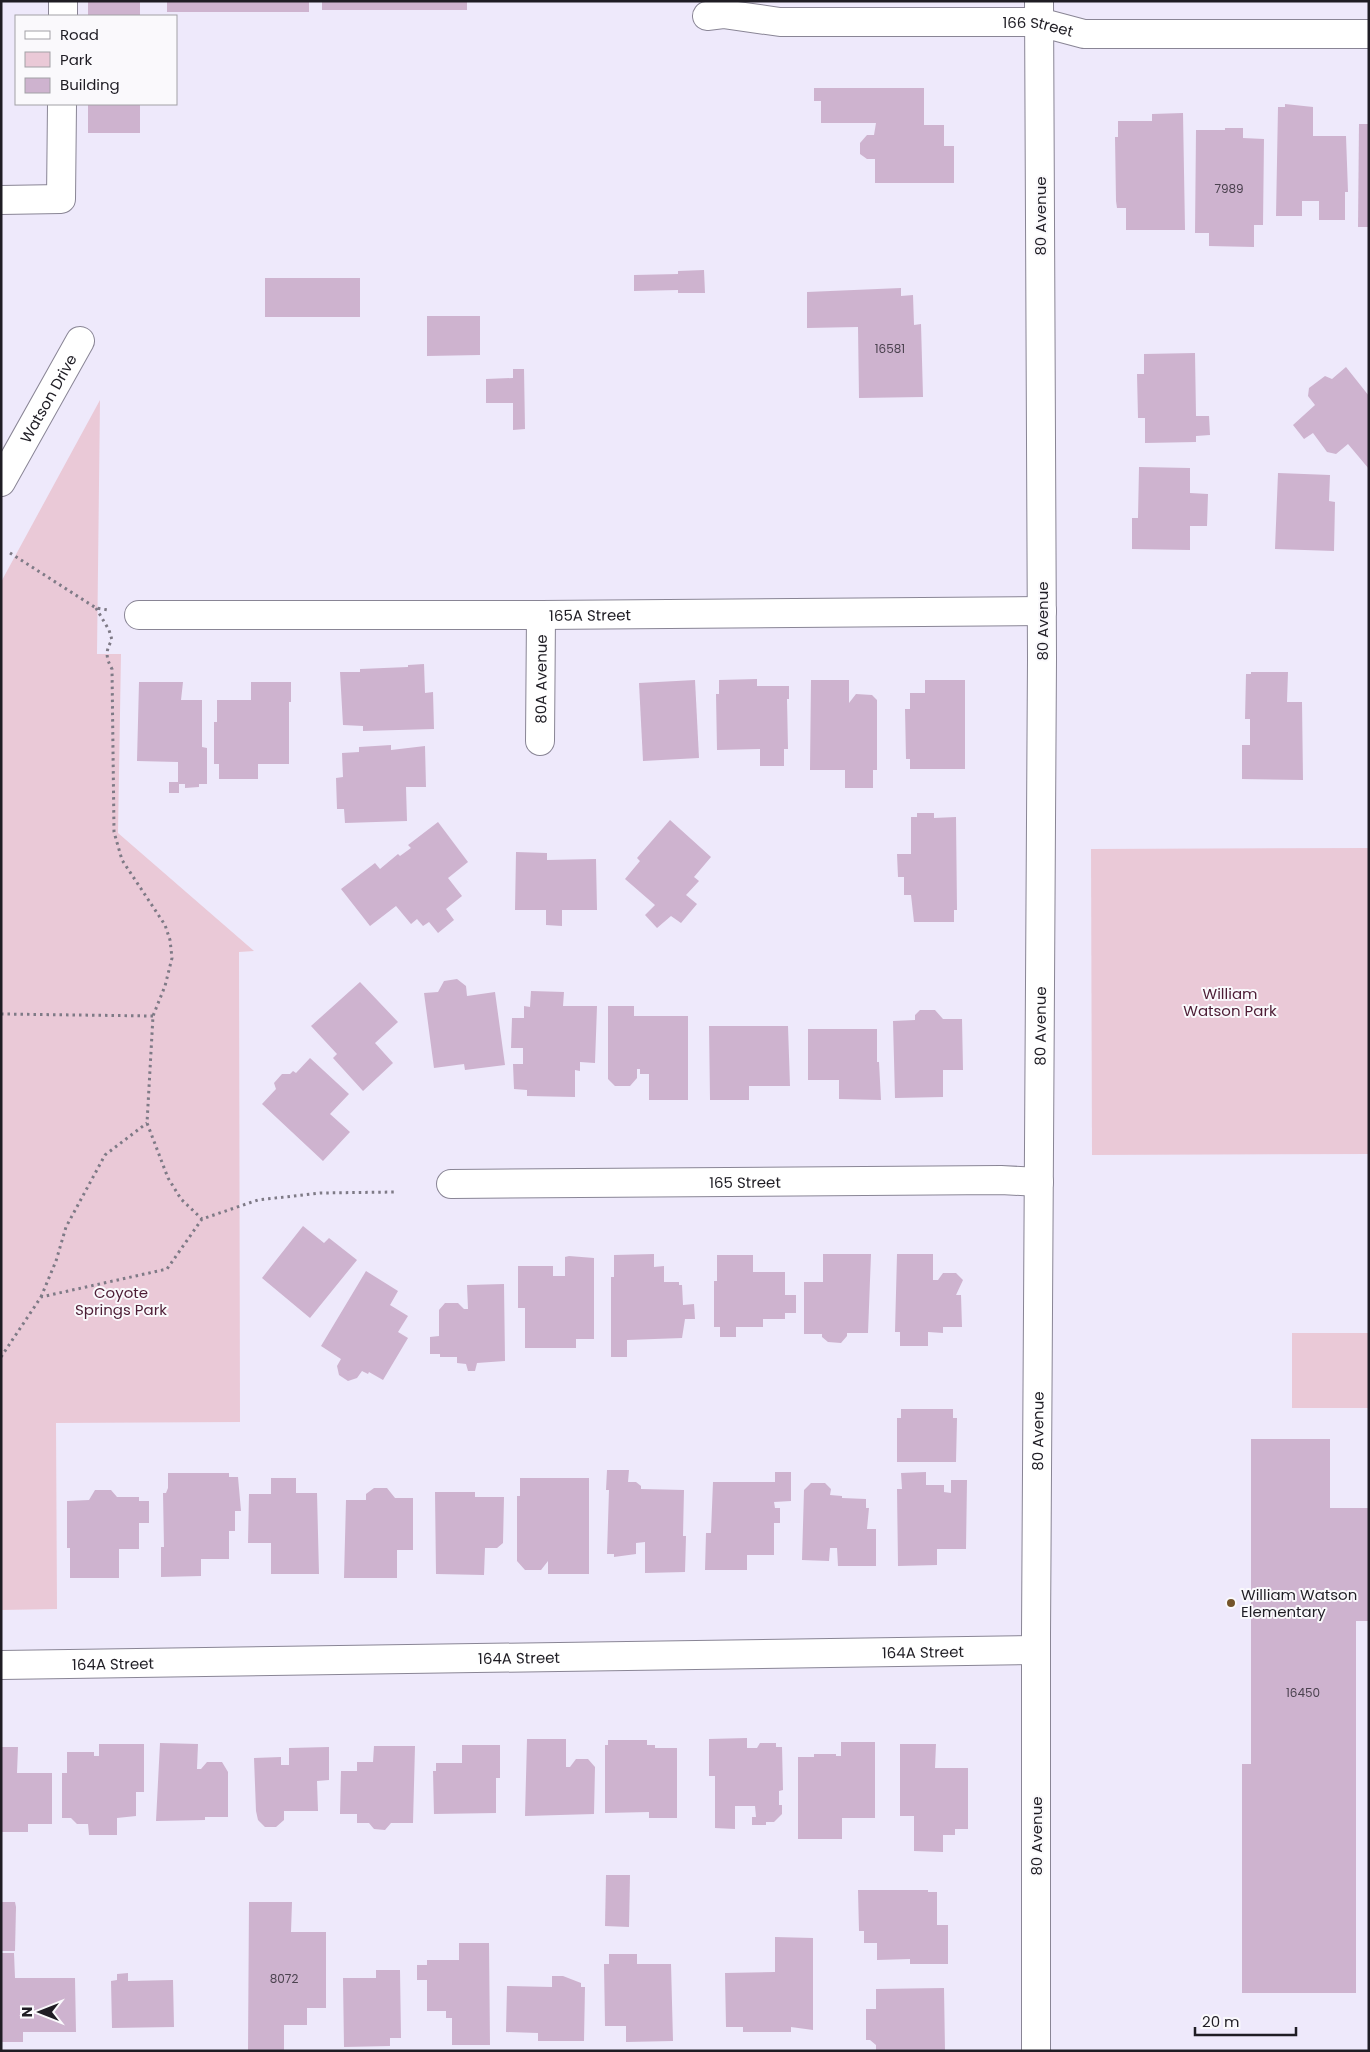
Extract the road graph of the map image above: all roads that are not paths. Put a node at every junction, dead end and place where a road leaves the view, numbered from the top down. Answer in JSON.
{"nodes":[{"id":1,"x":63,"y":1,"type":"edge"},
{"id":2,"x":1039,"y":12,"type":"edge"},
{"id":3,"x":62,"y":15,"type":"edge"},
{"id":4,"x":707,"y":16,"type":"dead end"},
{"id":5,"x":1369,"y":34,"type":"edge"},
{"id":6,"x":62,"y":105,"type":"edge"},
{"id":7,"x":1,"y":200,"type":"edge"},
{"id":8,"x":80,"y":341,"type":"dead end"},
{"id":9,"x":1,"y":482,"type":"edge"},
{"id":10,"x":1042,"y":611,"type":"junction"},
{"id":11,"x":138,"y":615,"type":"road end"},
{"id":12,"x":541,"y":615,"type":"junction"},
{"id":13,"x":540,"y":741,"type":"dead end"},
{"id":14,"x":1039,"y":1182,"type":"junction"},
{"id":15,"x":451,"y":1184,"type":"dead end"},
{"id":16,"x":1036,"y":1650,"type":"junction"},
{"id":17,"x":1,"y":1665,"type":"edge"},
{"id":18,"x":1036,"y":2051,"type":"edge"}],
"edges":[{"from":1,"to":3,"type":"street"},
{"from":2,"to":4,"type":"street","name":"166 Street"},
{"from":2,"to":5,"type":"street","name":"166 Street"},
{"from":2,"to":10,"type":"street","name":"80 Avenue"},
{"from":6,"to":7,"type":"street"},
{"from":8,"to":9,"type":"street","name":"Watson Drive"},
{"from":10,"to":12,"type":"street","name":"165A Street"},
{"from":10,"to":14,"type":"street","name":"80 Avenue"},
{"from":11,"to":12,"type":"street","name":"165A Street"},
{"from":12,"to":13,"type":"street","name":"80A Avenue"},
{"from":14,"to":15,"type":"street","name":"165 Street"},
{"from":14,"to":16,"type":"street","name":"80 Avenue"},
{"from":16,"to":17,"type":"street","name":"164A Street"},
{"from":16,"to":18,"type":"street","name":"80 Avenue"}]}
